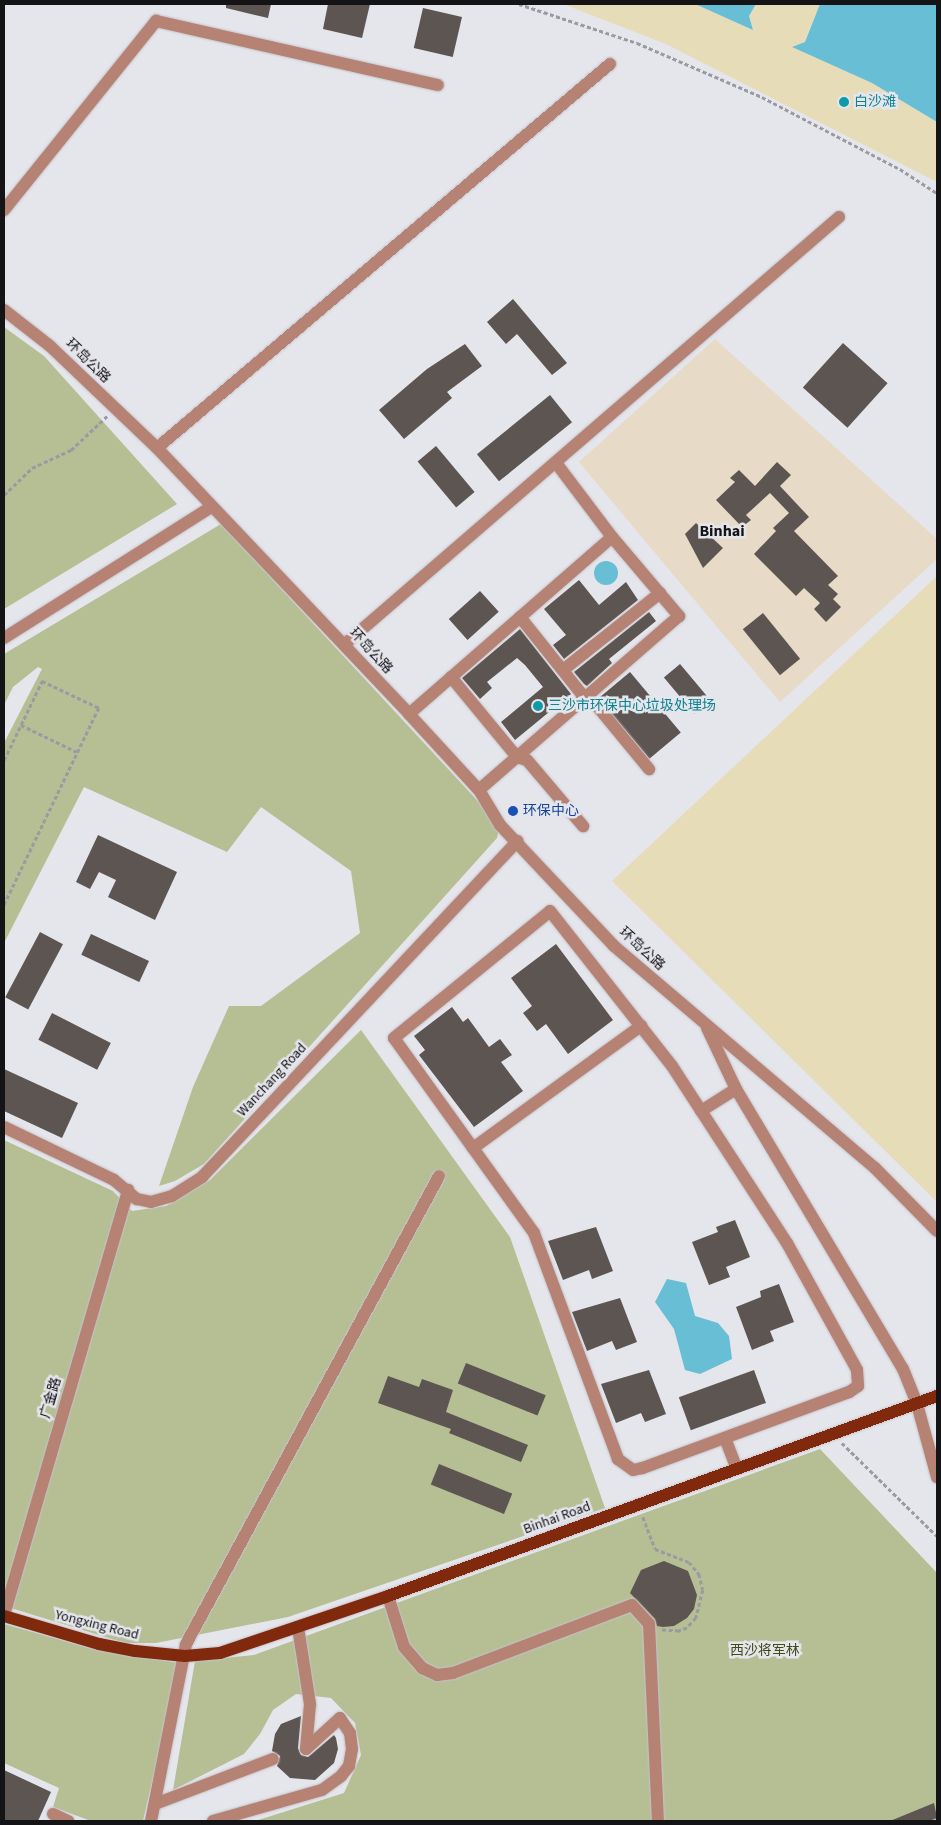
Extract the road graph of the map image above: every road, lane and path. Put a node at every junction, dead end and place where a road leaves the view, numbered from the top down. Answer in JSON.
{"nodes":[{"id":1,"x":519,"y":4,"type":"edge"},
{"id":2,"x":610,"y":64,"type":"dead end"},
{"id":3,"x":438,"y":85,"type":"dead end"},
{"id":4,"x":937,"y":193,"type":"edge"},
{"id":5,"x":4,"y":210,"type":"edge"},
{"id":6,"x":839,"y":217,"type":"dead end"},
{"id":7,"x":4,"y":310,"type":"edge"},
{"id":8,"x":115,"y":408,"type":"junction"},
{"id":9,"x":157,"y":448,"type":"junction"},
{"id":10,"x":556,"y":463,"type":"junction"},
{"id":11,"x":4,"y":495,"type":"edge"},
{"id":12,"x":211,"y":507,"type":"junction"},
{"id":13,"x":612,"y":537,"type":"junction"},
{"id":14,"x":660,"y":593,"type":"junction"},
{"id":15,"x":520,"y":617,"type":"junction"},
{"id":16,"x":4,"y":638,"type":"edge"},
{"id":17,"x":345,"y":644,"type":"junction"},
{"id":18,"x":563,"y":670,"type":"junction"},
{"id":19,"x":451,"y":677,"type":"junction"},
{"id":20,"x":585,"y":698,"type":"junction"},
{"id":21,"x":409,"y":714,"type":"junction"},
{"id":22,"x":21,"y":725,"type":"junction"},
{"id":23,"x":78,"y":752,"type":"junction"},
{"id":24,"x":518,"y":757,"type":"junction"},
{"id":25,"x":4,"y":760,"type":"edge"},
{"id":26,"x":650,"y":769,"type":"dead end"},
{"id":27,"x":479,"y":790,"type":"junction"},
{"id":28,"x":583,"y":826,"type":"dead end"},
{"id":29,"x":518,"y":842,"type":"junction"},
{"id":30,"x":4,"y":905,"type":"edge"},
{"id":31,"x":704,"y":1024,"type":"junction"},
{"id":32,"x":641,"y":1026,"type":"junction"},
{"id":33,"x":736,"y":1089,"type":"junction"},
{"id":34,"x":701,"y":1111,"type":"junction"},
{"id":35,"x":4,"y":1128,"type":"edge"},
{"id":36,"x":473,"y":1148,"type":"junction"},
{"id":37,"x":439,"y":1176,"type":"dead end"},
{"id":38,"x":128,"y":1190,"type":"junction"},
{"id":39,"x":937,"y":1231,"type":"edge"},
{"id":40,"x":937,"y":1396,"type":"edge"},
{"id":41,"x":917,"y":1404,"type":"junction"},
{"id":42,"x":832,"y":1434,"type":"junction"},
{"id":43,"x":725,"y":1438,"type":"junction"},
{"id":44,"x":737,"y":1469,"type":"junction"},
{"id":45,"x":937,"y":1477,"type":"edge"},
{"id":46,"x":639,"y":1504,"type":"junction"},
{"id":47,"x":937,"y":1536,"type":"edge"},
{"id":48,"x":388,"y":1596,"type":"junction"},
{"id":49,"x":4,"y":1616,"type":"edge"},
{"id":50,"x":649,"y":1624,"type":"junction"},
{"id":51,"x":298,"y":1626,"type":"junction"},
{"id":52,"x":185,"y":1656,"type":"junction"},
{"id":53,"x":273,"y":1759,"type":"dead end"},
{"id":54,"x":155,"y":1804,"type":"junction"},
{"id":55,"x":53,"y":1814,"type":"dead end"},
{"id":56,"x":68,"y":1821,"type":"edge"},
{"id":57,"x":151,"y":1821,"type":"edge"},
{"id":58,"x":213,"y":1821,"type":"edge"},
{"id":59,"x":658,"y":1821,"type":"edge"}],
"edges":[{"from":1,"to":4,"type":"path"},
{"from":2,"to":9,"type":"street"},
{"from":3,"to":5,"type":"street"},
{"from":6,"to":10,"type":"street"},
{"from":7,"to":8,"type":"street","name":"环岛公路"},
{"from":8,"to":9,"type":"street","name":"环岛公路"},
{"from":8,"to":11,"type":"path"},
{"from":9,"to":12,"type":"street","name":"环岛公路"},
{"from":10,"to":13,"type":"street"},
{"from":10,"to":17,"type":"street"},
{"from":12,"to":16,"type":"street"},
{"from":12,"to":17,"type":"street","name":"环岛公路"},
{"from":13,"to":14,"type":"street"},
{"from":13,"to":15,"type":"street"},
{"from":14,"to":18,"type":"street"},
{"from":14,"to":20,"type":"street"},
{"from":15,"to":18,"type":"street"},
{"from":15,"to":19,"type":"street"},
{"from":17,"to":21,"type":"street","name":"环岛公路"},
{"from":18,"to":20,"type":"street"},
{"from":19,"to":21,"type":"street"},
{"from":19,"to":24,"type":"street"},
{"from":20,"to":24,"type":"street"},
{"from":20,"to":26,"type":"street"},
{"from":21,"to":27,"type":"street","name":"环岛公路"},
{"from":22,"to":23,"type":"path"},
{"from":22,"to":23,"type":"path"},
{"from":22,"to":25,"type":"path"},
{"from":23,"to":30,"type":"path"},
{"from":24,"to":27,"type":"street"},
{"from":24,"to":28,"type":"street"},
{"from":27,"to":29,"type":"street","name":"环岛公路"},
{"from":29,"to":31,"type":"street","name":"环岛公路"},
{"from":29,"to":38,"type":"street","name":"Wanchang Road"},
{"from":31,"to":33,"type":"street"},
{"from":31,"to":39,"type":"street","name":"环岛公路"},
{"from":32,"to":34,"type":"street"},
{"from":32,"to":36,"type":"street"},
{"from":32,"to":36,"type":"street"},
{"from":33,"to":34,"type":"street"},
{"from":33,"to":41,"type":"street"},
{"from":34,"to":43,"type":"street"},
{"from":35,"to":38,"type":"street","name":"Wanchang Road"},
{"from":36,"to":43,"type":"street"},
{"from":37,"to":52,"type":"street"},
{"from":38,"to":49,"type":"street","name":"广金路"},
{"from":40,"to":41,"type":"main road","name":"Binhai Road"},
{"from":41,"to":42,"type":"main road","name":"Binhai Road"},
{"from":41,"to":45,"type":"street"},
{"from":42,"to":44,"type":"main road","name":"Binhai Road"},
{"from":42,"to":47,"type":"path"},
{"from":43,"to":44,"type":"street"},
{"from":44,"to":46,"type":"main road","name":"Binhai Road"},
{"from":46,"to":48,"type":"main road","name":"Binhai Road"},
{"from":46,"to":50,"type":"path"},
{"from":48,"to":50,"type":"street"},
{"from":48,"to":51,"type":"main road","name":"Binhai Road"},
{"from":49,"to":52,"type":"main road","name":"Yongxing Road"},
{"from":50,"to":59,"type":"street"},
{"from":51,"to":52,"type":"main road","name":"Binhai Road"},
{"from":51,"to":58,"type":"street"},
{"from":52,"to":54,"type":"street"},
{"from":53,"to":54,"type":"street"},
{"from":54,"to":57,"type":"street"},
{"from":55,"to":56,"type":"street"}]}
